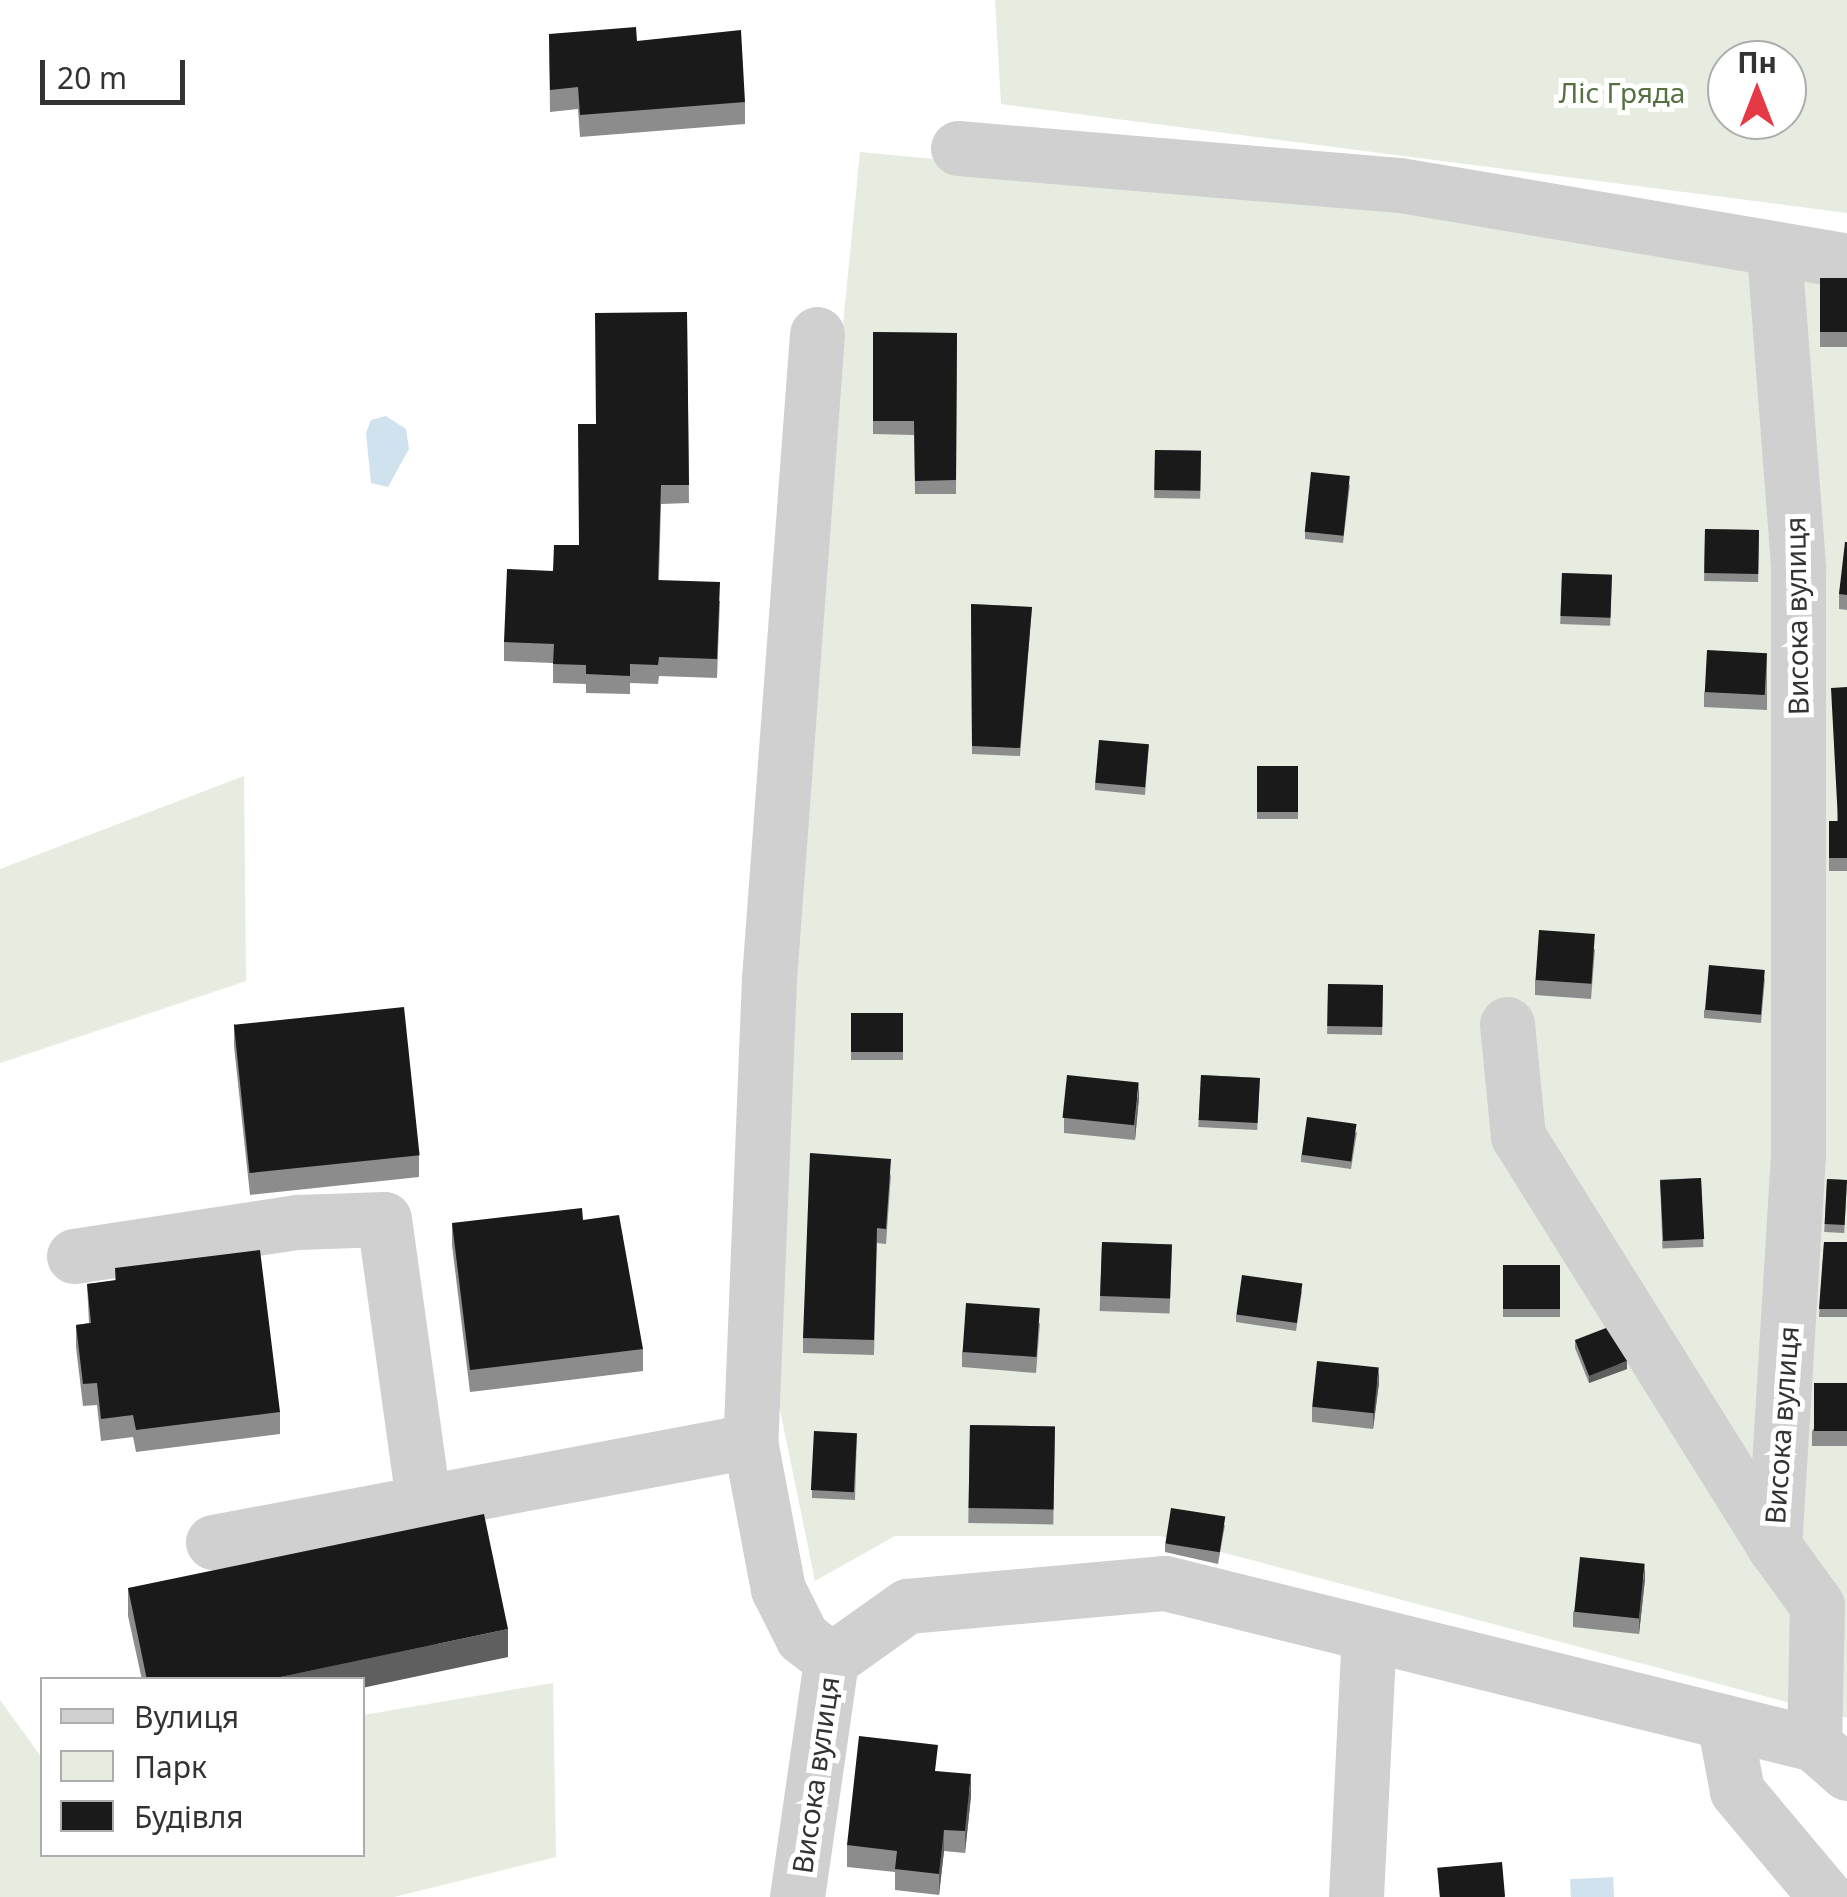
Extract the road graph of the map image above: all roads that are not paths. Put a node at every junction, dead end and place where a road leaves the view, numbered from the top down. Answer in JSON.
{"nodes":[{"id":1,"x":958,"y":148,"type":"dead end"},
{"id":2,"x":1774,"y":253,"type":"junction"},
{"id":3,"x":1847,"y":260,"type":"edge"},
{"id":4,"x":816,"y":334,"type":"dead end"},
{"id":5,"x":1506,"y":1024,"type":"dead end"},
{"id":6,"x":74,"y":1256,"type":"dead end"},
{"id":7,"x":750,"y":1441,"type":"junction"},
{"id":8,"x":423,"y":1500,"type":"junction"},
{"id":9,"x":213,"y":1542,"type":"dead end"},
{"id":10,"x":1774,"y":1546,"type":"junction"},
{"id":11,"x":1368,"y":1634,"type":"junction"},
{"id":12,"x":831,"y":1660,"type":"junction"},
{"id":13,"x":1724,"y":1722,"type":"junction"},
{"id":14,"x":1830,"y":1759,"type":"edge"},
{"id":15,"x":797,"y":1897,"type":"edge"},
{"id":16,"x":1356,"y":1897,"type":"edge"},
{"id":17,"x":1826,"y":1897,"type":"edge"}],
"edges":[{"from":1,"to":2,"type":"street"},
{"from":2,"to":3,"type":"street"},
{"from":2,"to":10,"type":"street","name":"Висока вулиця"},
{"from":4,"to":7,"type":"street"},
{"from":5,"to":10,"type":"street"},
{"from":6,"to":8,"type":"street"},
{"from":7,"to":8,"type":"street"},
{"from":7,"to":12,"type":"street"},
{"from":8,"to":9,"type":"street"},
{"from":10,"to":14,"type":"street","name":"Висока вулиця"},
{"from":11,"to":12,"type":"street","name":"Висока вулиця"},
{"from":11,"to":13,"type":"street","name":"Висока вулиця"},
{"from":11,"to":16,"type":"street"},
{"from":12,"to":15,"type":"street","name":"Висока вулиця"},
{"from":13,"to":14,"type":"street","name":"Висока вулиця"},
{"from":13,"to":17,"type":"street"}]}
